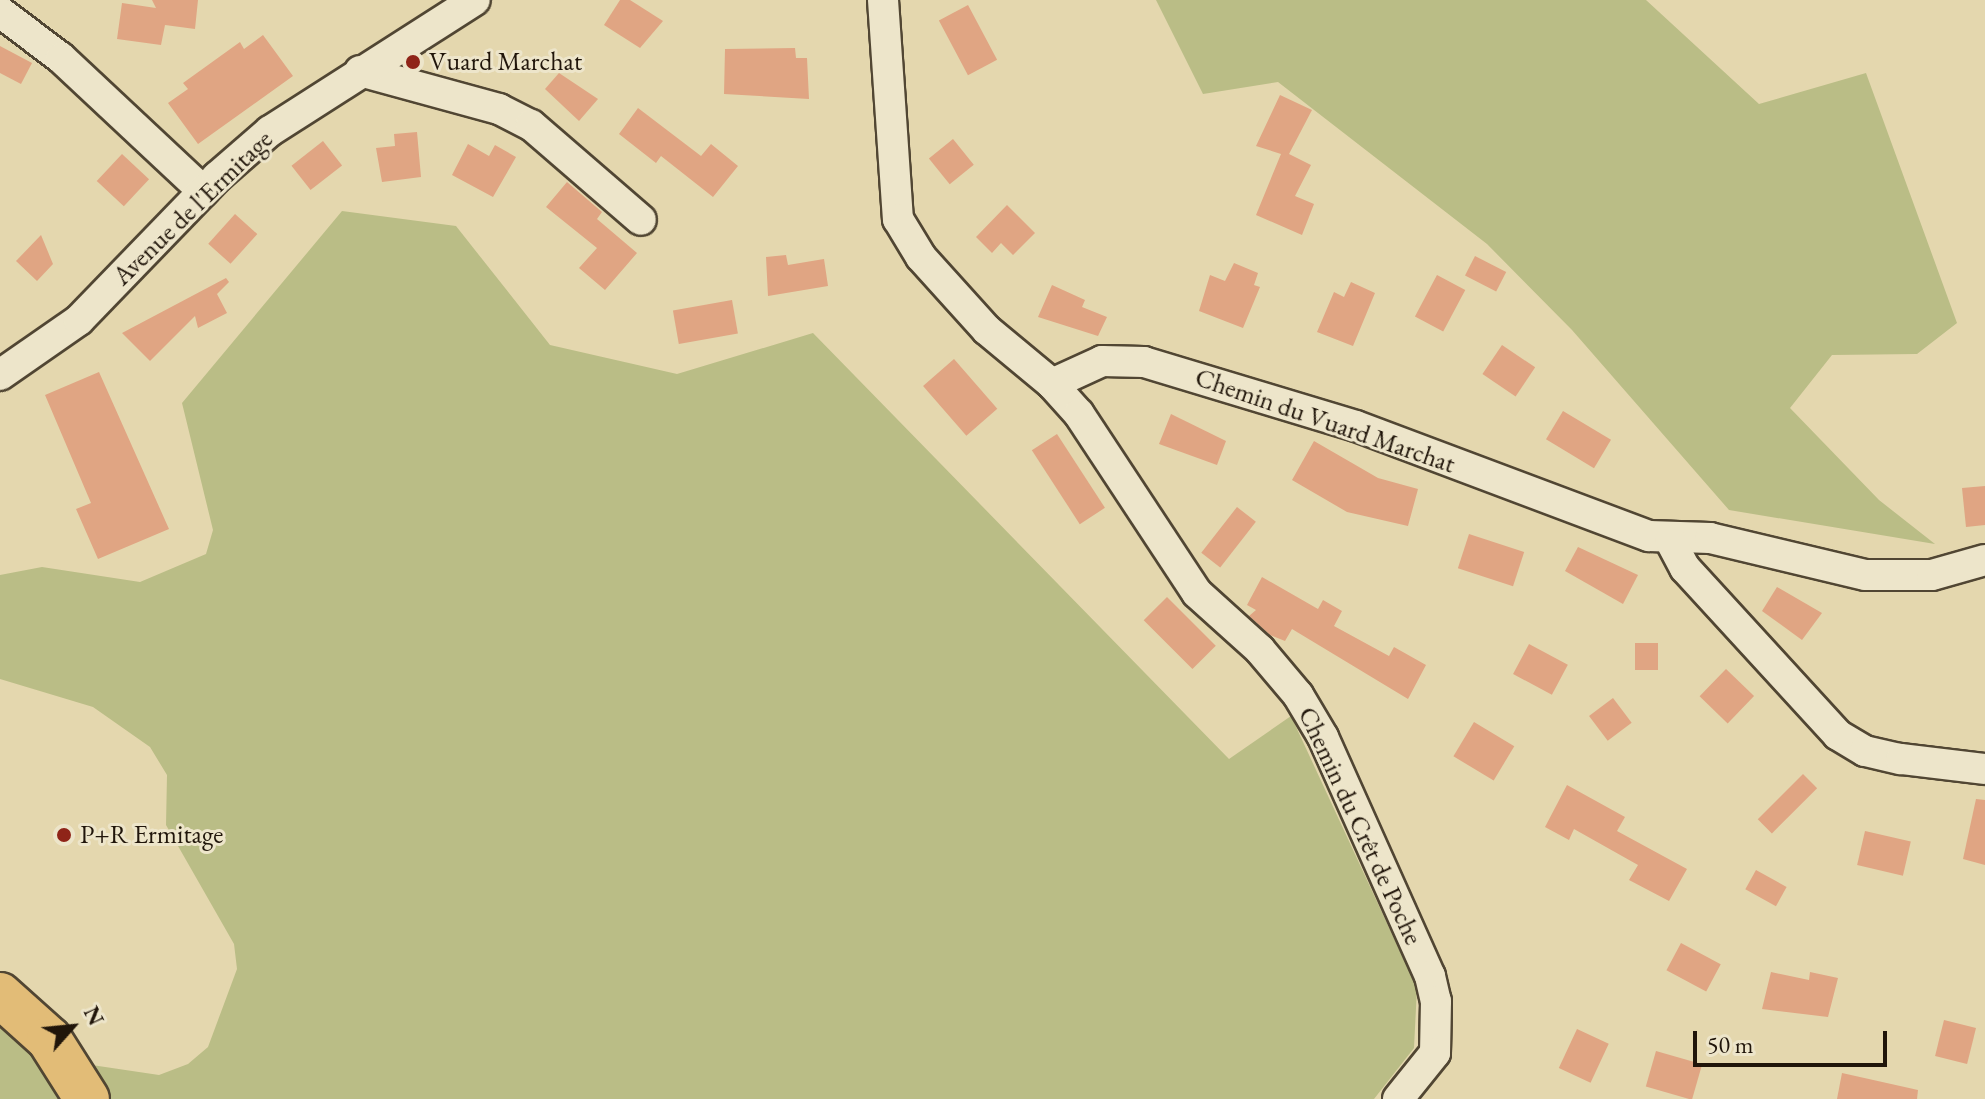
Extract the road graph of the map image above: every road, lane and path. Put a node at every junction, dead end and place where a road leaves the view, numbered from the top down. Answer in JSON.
{"nodes":[{"id":1,"x":475,"y":0,"type":"edge"},
{"id":2,"x":883,"y":0,"type":"edge"},
{"id":3,"x":0,"y":12,"type":"edge"},
{"id":4,"x":360,"y":71,"type":"junction"},
{"id":5,"x":203,"y":191,"type":"junction"},
{"id":6,"x":641,"y":220,"type":"dead end"},
{"id":7,"x":0,"y":375,"type":"edge"},
{"id":8,"x":1052,"y":384,"type":"junction"},
{"id":9,"x":1670,"y":540,"type":"junction"},
{"id":10,"x":1985,"y":560,"type":"edge"},
{"id":11,"x":1985,"y":769,"type":"edge"},
{"id":12,"x":0,"y":995,"type":"edge"},
{"id":13,"x":87,"y":1099,"type":"edge"},
{"id":14,"x":1398,"y":1099,"type":"edge"}],
"edges":[{"from":1,"to":4,"type":"street","name":"Avenue de l'Ermitage"},
{"from":2,"to":8,"type":"street"},
{"from":3,"to":5,"type":"street"},
{"from":4,"to":5,"type":"street","name":"Avenue de l'Ermitage"},
{"from":4,"to":6,"type":"street"},
{"from":5,"to":7,"type":"street","name":"Avenue de l'Ermitage"},
{"from":8,"to":9,"type":"street","name":"Chemin du Vuard Marchat"},
{"from":8,"to":14,"type":"street","name":"Chemin du Crêt de Poche"},
{"from":9,"to":10,"type":"street","name":"Chemin du Vuard Marchat"},
{"from":9,"to":11,"type":"street"},
{"from":12,"to":13,"type":"highway"}]}
